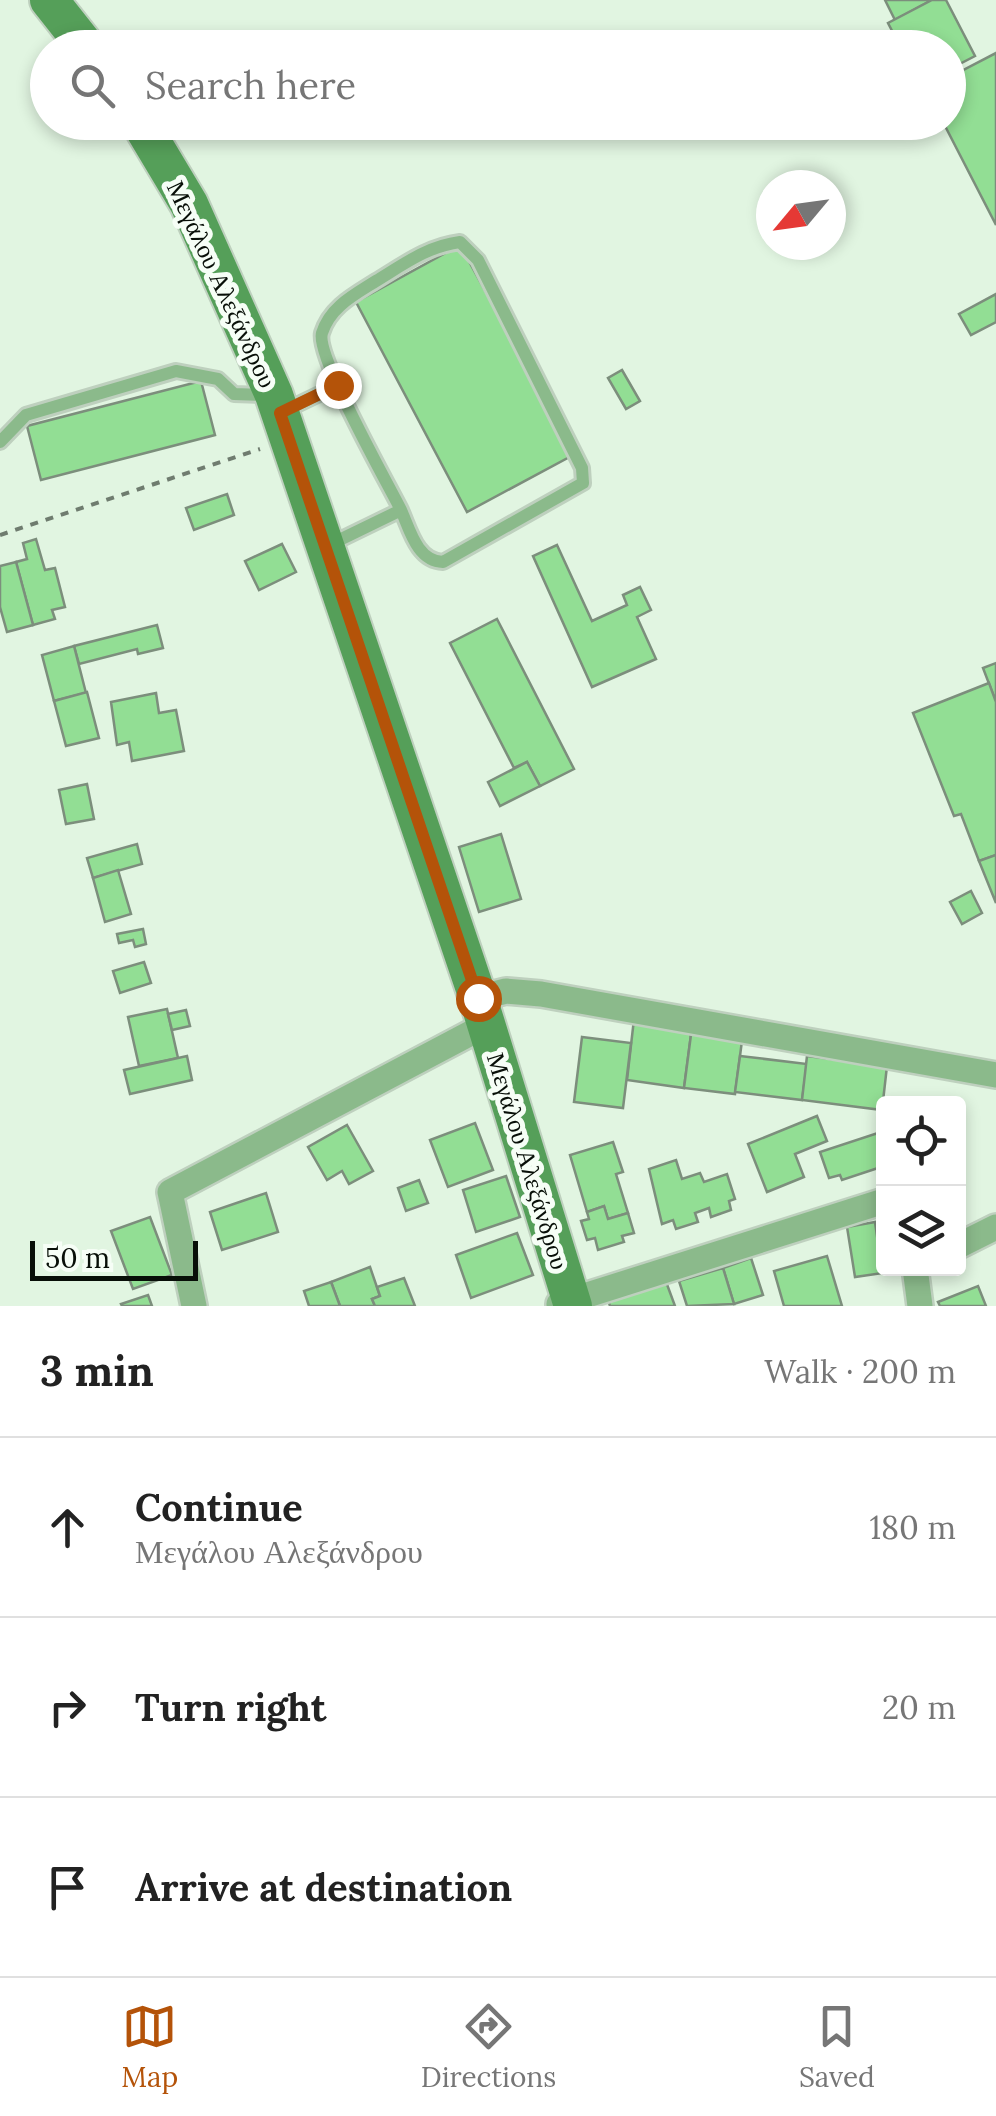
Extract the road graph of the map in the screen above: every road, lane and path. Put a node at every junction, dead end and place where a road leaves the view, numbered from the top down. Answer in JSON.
{"nodes":[{"id":1,"x":58,"y":3,"type":"edge"},
{"id":2,"x":76,"y":30,"type":"edge"},
{"id":3,"x":150,"y":140,"type":"edge"},
{"id":4,"x":338,"y":385,"type":"junction"},
{"id":5,"x":281,"y":416,"type":"junction"},
{"id":6,"x":0,"y":442,"type":"edge"},
{"id":7,"x":401,"y":510,"type":"junction"},
{"id":8,"x":0,"y":534,"type":"edge"},
{"id":9,"x":325,"y":547,"type":"junction"},
{"id":10,"x":482,"y":1011,"type":"junction"},
{"id":11,"x":996,"y":1075,"type":"edge"},
{"id":12,"x":876,"y":1203,"type":"edge"},
{"id":13,"x":996,"y":1227,"type":"edge"},
{"id":14,"x":966,"y":1242,"type":"edge"},
{"id":15,"x":916,"y":1276,"type":"edge"},
{"id":16,"x":566,"y":1304,"type":"edge"},
{"id":17,"x":194,"y":1306,"type":"edge"},
{"id":18,"x":920,"y":1306,"type":"edge"}],
"edges":[{"from":1,"to":2,"type":"street"},
{"from":3,"to":5,"type":"street","name":"Μεγάλου Αλεξάνδρου"},
{"from":4,"to":5,"type":"lane"},
{"from":4,"to":7,"type":"lane"},
{"from":4,"to":7,"type":"lane"},
{"from":5,"to":6,"type":"lane"},
{"from":5,"to":8,"type":"path"},
{"from":5,"to":9,"type":"street","name":"Μεγάλου Αλεξάνδρου"},
{"from":7,"to":9,"type":"lane"},
{"from":9,"to":10,"type":"street","name":"Μεγάλου Αλεξάνδρου"},
{"from":10,"to":11,"type":"street"},
{"from":10,"to":16,"type":"street","name":"Μεγάλου Αλεξάνδρου"},
{"from":10,"to":17,"type":"street"},
{"from":12,"to":16,"type":"street"},
{"from":13,"to":14,"type":"street"},
{"from":15,"to":18,"type":"street"}]}
